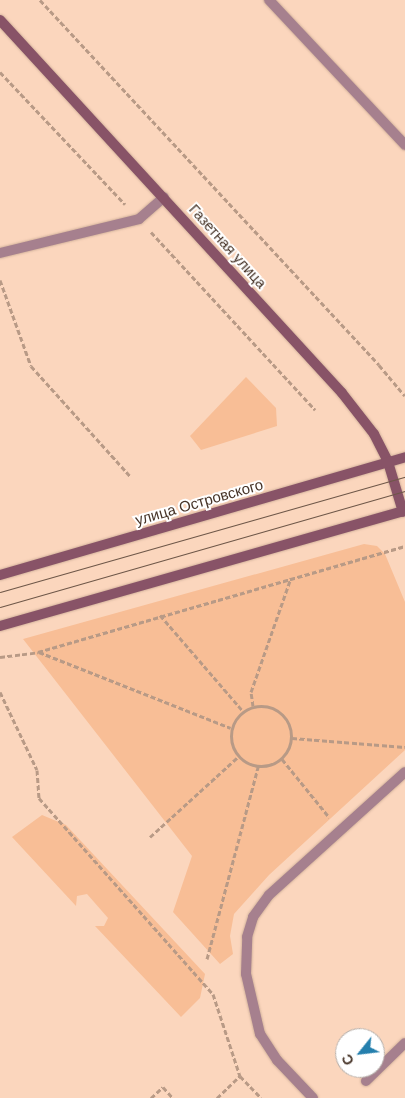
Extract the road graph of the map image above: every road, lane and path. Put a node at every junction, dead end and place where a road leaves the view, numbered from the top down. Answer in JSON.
{"nodes":[{"id":1,"x":40,"y":0,"type":"edge"},
{"id":2,"x":269,"y":0,"type":"edge"},
{"id":3,"x":0,"y":20,"type":"edge"},
{"id":4,"x":0,"y":72,"type":"edge"},
{"id":5,"x":405,"y":145,"type":"edge"},
{"id":6,"x":164,"y":197,"type":"junction"},
{"id":7,"x":139,"y":219,"type":"junction"},
{"id":8,"x":0,"y":253,"type":"edge"},
{"id":9,"x":0,"y":280,"type":"edge"},
{"id":10,"x":405,"y":396,"type":"edge"},
{"id":11,"x":315,"y":410,"type":"dead end"},
{"id":12,"x":405,"y":457,"type":"edge"},
{"id":13,"x":388,"y":462,"type":"junction"},
{"id":14,"x":131,"y":477,"type":"dead end"},
{"id":15,"x":404,"y":513,"type":"edge"},
{"id":16,"x":405,"y":546,"type":"edge"},
{"id":17,"x":0,"y":575,"type":"edge"},
{"id":18,"x":291,"y":578,"type":"junction"},
{"id":19,"x":160,"y":615,"type":"junction"},
{"id":20,"x":0,"y":626,"type":"edge"},
{"id":21,"x":38,"y":652,"type":"junction"},
{"id":22,"x":0,"y":657,"type":"edge"},
{"id":23,"x":0,"y":692,"type":"edge"},
{"id":24,"x":253,"y":706,"type":"junction"},
{"id":25,"x":242,"y":711,"type":"junction"},
{"id":26,"x":231,"y":728,"type":"junction"},
{"id":27,"x":292,"y":738,"type":"junction"},
{"id":28,"x":405,"y":747,"type":"edge"},
{"id":29,"x":238,"y":757,"type":"junction"},
{"id":30,"x":282,"y":759,"type":"junction"},
{"id":31,"x":258,"y":767,"type":"junction"},
{"id":32,"x":405,"y":772,"type":"edge"},
{"id":33,"x":339,"y":830,"type":"junction"},
{"id":34,"x":150,"y":837,"type":"dead end"},
{"id":35,"x":208,"y":959,"type":"dead end"},
{"id":36,"x":405,"y":1043,"type":"edge"},
{"id":37,"x":240,"y":1076,"type":"junction"},
{"id":38,"x":366,"y":1081,"type":"dead end"},
{"id":39,"x":152,"y":1098,"type":"edge"},
{"id":40,"x":173,"y":1098,"type":"edge"},
{"id":41,"x":217,"y":1098,"type":"edge"},
{"id":42,"x":261,"y":1098,"type":"edge"},
{"id":43,"x":313,"y":1098,"type":"edge"}],
"edges":[{"from":1,"to":10,"type":"path"},
{"from":2,"to":5,"type":"street"},
{"from":3,"to":6,"type":"main road","name":"Газетная улица"},
{"from":4,"to":7,"type":"path"},
{"from":6,"to":7,"type":"street"},
{"from":6,"to":13,"type":"main road","name":"Газетная улица"},
{"from":7,"to":8,"type":"street"},
{"from":7,"to":11,"type":"path"},
{"from":9,"to":14,"type":"path"},
{"from":12,"to":13,"type":"main road","name":"улица Островского"},
{"from":13,"to":15,"type":"main road","name":"Газетная улица"},
{"from":13,"to":17,"type":"main road","name":"улица Островского"},
{"from":15,"to":20,"type":"main road"},
{"from":16,"to":18,"type":"path"},
{"from":18,"to":19,"type":"path"},
{"from":18,"to":24,"type":"path"},
{"from":19,"to":21,"type":"path"},
{"from":19,"to":25,"type":"path"},
{"from":21,"to":22,"type":"path"},
{"from":21,"to":26,"type":"path"},
{"from":23,"to":37,"type":"path"},
{"from":24,"to":25,"type":"path"},
{"from":24,"to":27,"type":"path"},
{"from":25,"to":26,"type":"path"},
{"from":26,"to":29,"type":"path"},
{"from":27,"to":28,"type":"path"},
{"from":27,"to":30,"type":"path"},
{"from":29,"to":31,"type":"path"},
{"from":29,"to":34,"type":"path"},
{"from":30,"to":31,"type":"path"},
{"from":30,"to":33,"type":"path"},
{"from":31,"to":35,"type":"path"},
{"from":32,"to":33,"type":"street"},
{"from":33,"to":43,"type":"street"},
{"from":36,"to":38,"type":"street"},
{"from":37,"to":41,"type":"path"},
{"from":37,"to":42,"type":"path"},
{"from":39,"to":40,"type":"path"}]}
